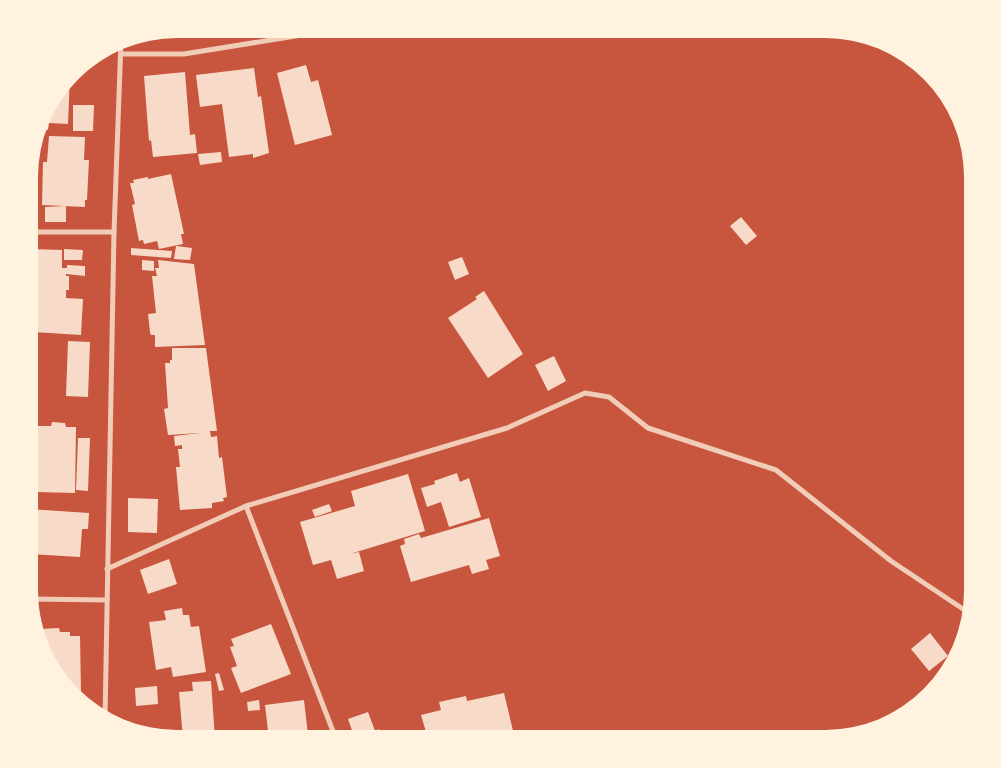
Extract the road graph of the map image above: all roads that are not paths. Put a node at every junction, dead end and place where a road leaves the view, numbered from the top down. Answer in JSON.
{"nodes":[{"id":1,"x":283,"y":38,"type":"edge"},
{"id":2,"x":121,"y":49,"type":"edge"},
{"id":3,"x":121,"y":54,"type":"junction"},
{"id":4,"x":38,"y":232,"type":"edge"},
{"id":5,"x":114,"y":232,"type":"junction"},
{"id":6,"x":246,"y":506,"type":"junction"},
{"id":7,"x":107,"y":569,"type":"junction"},
{"id":8,"x":38,"y":599,"type":"edge"},
{"id":9,"x":108,"y":600,"type":"junction"},
{"id":10,"x":962,"y":608,"type":"edge"},
{"id":11,"x":106,"y":711,"type":"edge"},
{"id":12,"x":333,"y":730,"type":"edge"}],
"edges":[{"from":1,"to":3,"type":"street"},
{"from":2,"to":3,"type":"street"},
{"from":3,"to":5,"type":"street"},
{"from":4,"to":5,"type":"street"},
{"from":5,"to":7,"type":"street"},
{"from":6,"to":7,"type":"street"},
{"from":6,"to":10,"type":"street"},
{"from":6,"to":12,"type":"street"},
{"from":7,"to":9,"type":"street"},
{"from":8,"to":9,"type":"street"},
{"from":9,"to":11,"type":"street"}]}
